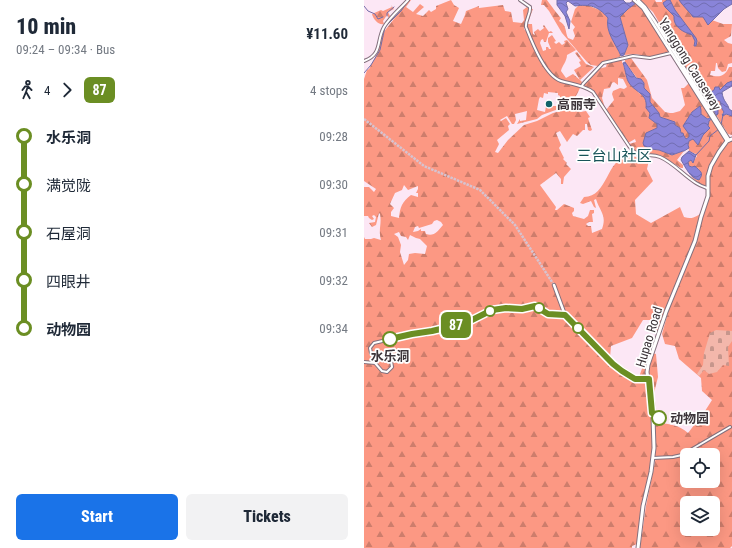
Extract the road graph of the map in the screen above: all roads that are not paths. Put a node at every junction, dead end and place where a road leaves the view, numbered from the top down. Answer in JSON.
{"nodes":[{"id":1,"x":408,"y":0,"type":"edge"},
{"id":2,"x":520,"y":0,"type":"edge"},
{"id":3,"x":634,"y":0,"type":"edge"},
{"id":4,"x":638,"y":0,"type":"edge"},
{"id":5,"x":673,"y":52,"type":"junction"},
{"id":6,"x":364,"y":61,"type":"edge"},
{"id":7,"x":582,"y":86,"type":"junction"},
{"id":8,"x":730,"y":140,"type":"edge"},
{"id":9,"x":708,"y":188,"type":"junction"},
{"id":10,"x":554,"y":285,"type":"tunnel mouth"},
{"id":11,"x":565,"y":315,"type":"junction"},
{"id":12,"x":364,"y":362,"type":"edge"},
{"id":13,"x":649,"y":379,"type":"junction"},
{"id":14,"x":730,"y":427,"type":"dead end"},
{"id":15,"x":653,"y":458,"type":"junction"},
{"id":16,"x":638,"y":548,"type":"edge"}],
"edges":[{"from":1,"to":6,"type":"street"},
{"from":2,"to":7,"type":"street"},
{"from":3,"to":5,"type":"main road","name":"Yanggong Causeway"},
{"from":4,"to":5,"type":"main road","name":"Yanggong Causeway"},
{"from":5,"to":7,"type":"street"},
{"from":5,"to":8,"type":"main road","name":"Yanggong Causeway"},
{"from":7,"to":9,"type":"street"},
{"from":8,"to":9,"type":"main road","name":"Hupao Road"},
{"from":9,"to":13,"type":"main road","name":"Hupao Road"},
{"from":10,"to":11,"type":"main road"},
{"from":11,"to":12,"type":"street"},
{"from":11,"to":13,"type":"main road"},
{"from":13,"to":15,"type":"main road","name":"Hupao Road"},
{"from":14,"to":15,"type":"street"},
{"from":15,"to":16,"type":"main road","name":"Hupao Road"}]}
